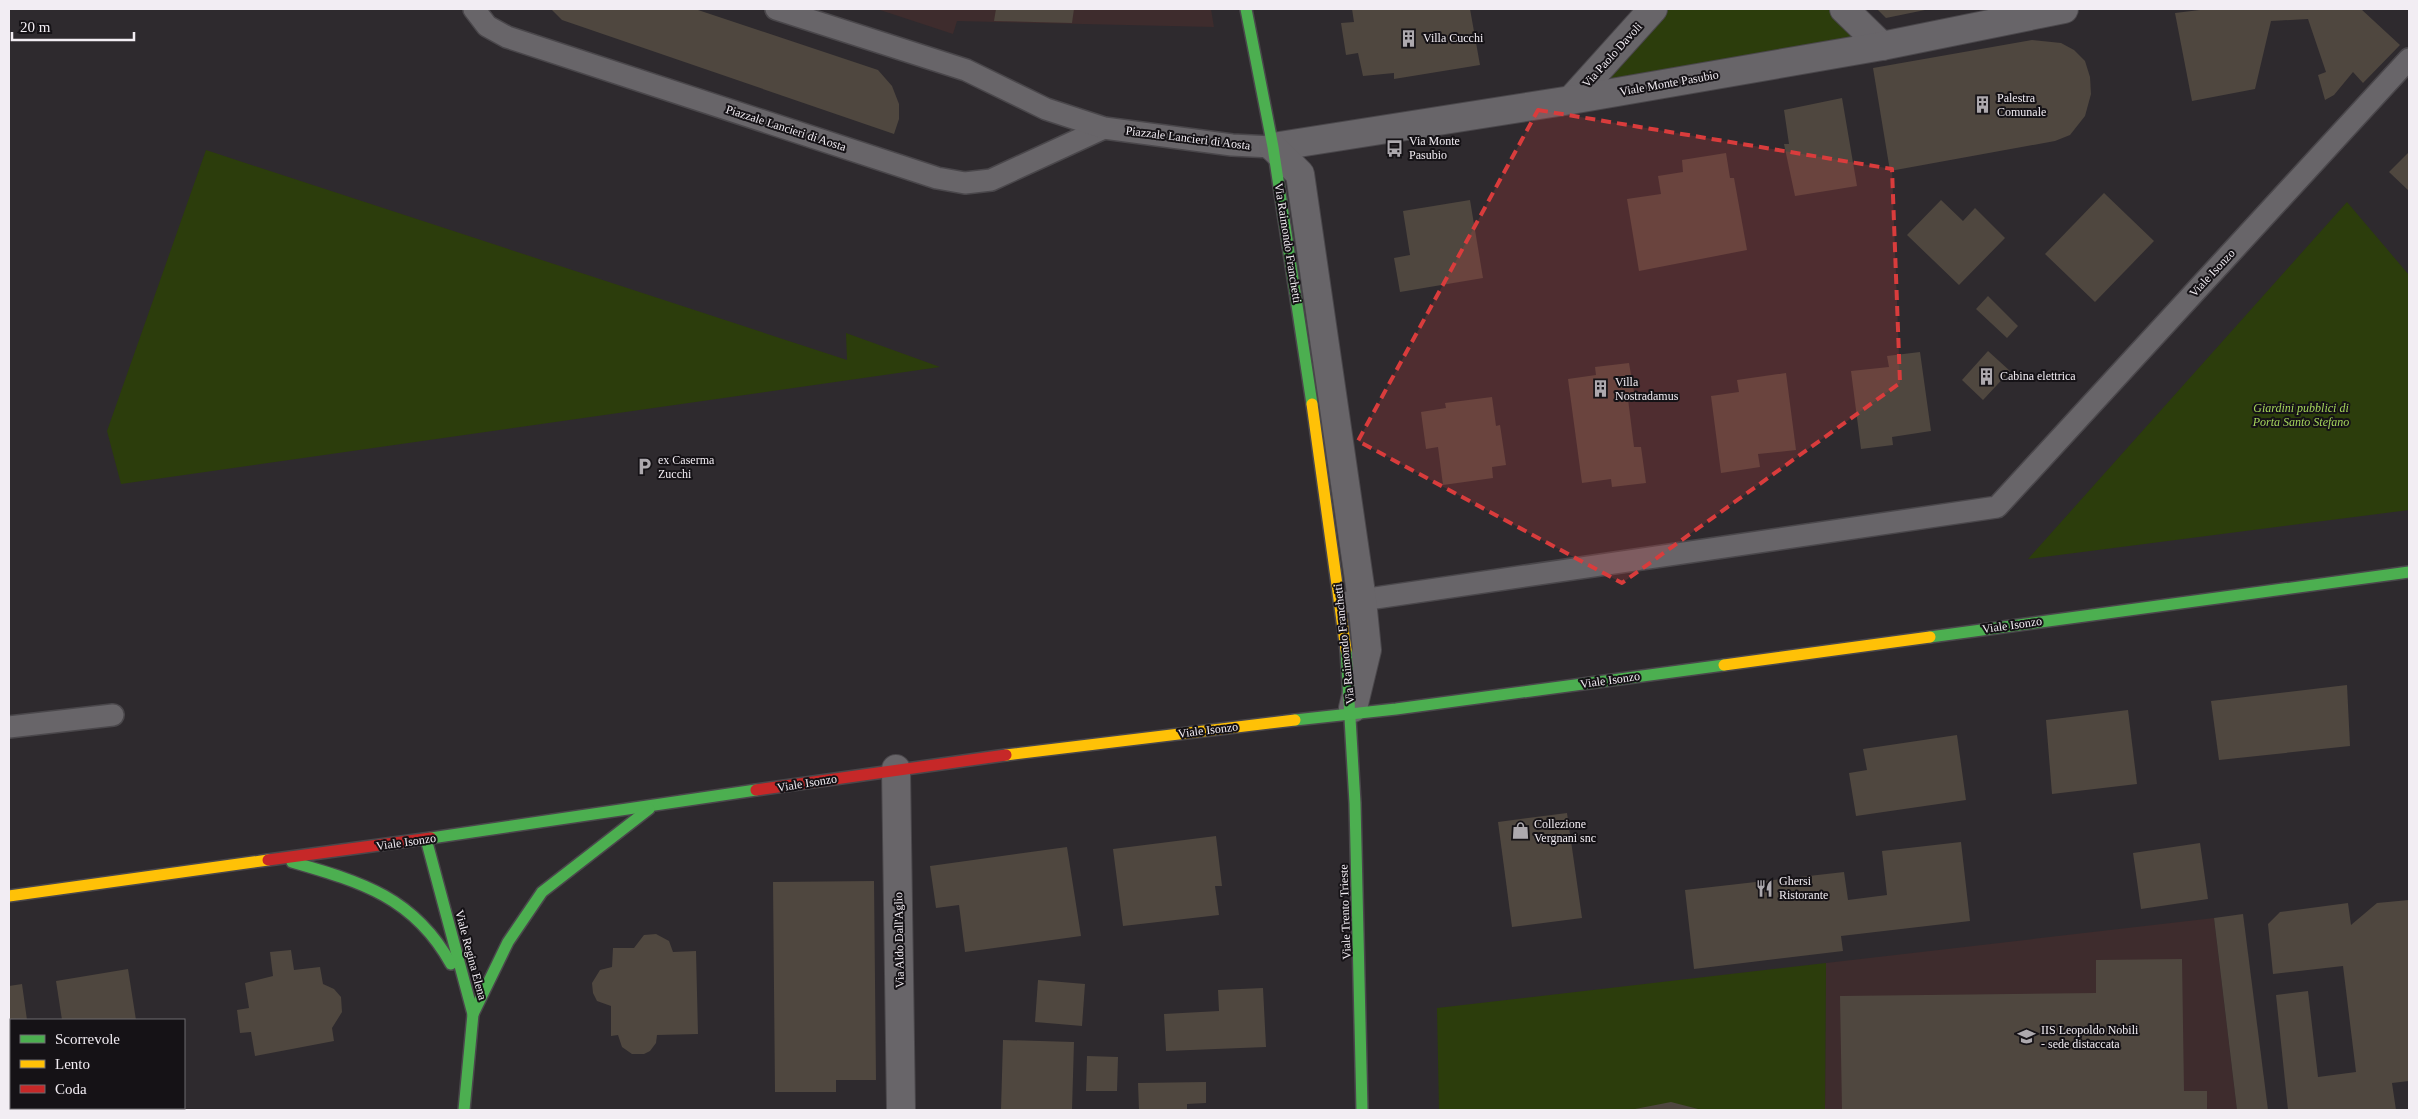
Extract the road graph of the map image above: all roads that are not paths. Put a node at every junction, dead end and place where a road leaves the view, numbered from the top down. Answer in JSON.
{"nodes":[{"id":1,"x":474,"y":9,"type":"edge"},
{"id":2,"x":776,"y":9,"type":"edge"},
{"id":3,"x":1246,"y":9,"type":"edge"},
{"id":4,"x":1653,"y":9,"type":"edge"},
{"id":5,"x":1844,"y":9,"type":"edge"},
{"id":6,"x":2064,"y":9,"type":"edge"},
{"id":7,"x":1882,"y":46,"type":"junction"},
{"id":8,"x":2409,"y":59,"type":"edge"},
{"id":9,"x":1572,"y":100,"type":"junction"},
{"id":10,"x":1104,"y":128,"type":"junction"},
{"id":11,"x":1273,"y":147,"type":"junction"},
{"id":12,"x":2409,"y":572,"type":"edge"},
{"id":13,"x":1351,"y":602,"type":"junction"},
{"id":14,"x":1352,"y":713,"type":"junction"},
{"id":15,"x":113,"y":715,"type":"dead end"},
{"id":16,"x":9,"y":727,"type":"edge"},
{"id":17,"x":896,"y":769,"type":"junction"},
{"id":18,"x":651,"y":807,"type":"junction"},
{"id":19,"x":426,"y":839,"type":"junction"},
{"id":20,"x":284,"y":859,"type":"junction"},
{"id":21,"x":9,"y":896,"type":"edge"},
{"id":22,"x":473,"y":1014,"type":"junction"},
{"id":23,"x":464,"y":1110,"type":"edge"},
{"id":24,"x":901,"y":1110,"type":"edge"},
{"id":25,"x":1362,"y":1110,"type":"edge"}],
"edges":[{"from":1,"to":10,"type":"lane","name":"Piazzale Lancieri di Aosta"},
{"from":2,"to":10,"type":"lane","name":"Piazzale Lancieri di Aosta"},
{"from":3,"to":11,"type":"main road"},
{"from":4,"to":9,"type":"street","name":"Via Paolo Davoli"},
{"from":5,"to":7,"type":"street"},
{"from":6,"to":7,"type":"street","name":"Viale Monte Pasubio"},
{"from":7,"to":9,"type":"street","name":"Viale Monte Pasubio"},
{"from":8,"to":13,"type":"lane","name":"Viale Isonzo"},
{"from":9,"to":11,"type":"street","name":"Viale Monte Pasubio"},
{"from":10,"to":11,"type":"lane","name":"Piazzale Lancieri di Aosta"},
{"from":11,"to":13,"type":"street","name":"Via Raimondo Franchetti"},
{"from":12,"to":14,"type":"main road","name":"Viale Isonzo"},
{"from":13,"to":14,"type":"street","name":"Via Raimondo Franchetti"},
{"from":14,"to":17,"type":"main road","name":"Viale Isonzo"},
{"from":14,"to":25,"type":"main road","name":"Viale Trento Trieste"},
{"from":15,"to":16,"type":"lane"},
{"from":17,"to":18,"type":"main road","name":"Viale Isonzo"},
{"from":17,"to":24,"type":"street","name":"Via Aldo Dall'Aglio"},
{"from":18,"to":19,"type":"main road","name":"Viale Isonzo"},
{"from":18,"to":22,"type":"main road"},
{"from":19,"to":20,"type":"main road","name":"Viale Isonzo"},
{"from":19,"to":22,"type":"main road","name":"Viale Regina Elena"},
{"from":20,"to":21,"type":"main road","name":"Viale Isonzo"},
{"from":20,"to":22,"type":"main road"},
{"from":22,"to":23,"type":"main road","name":"Viale Regina Elena"}]}
